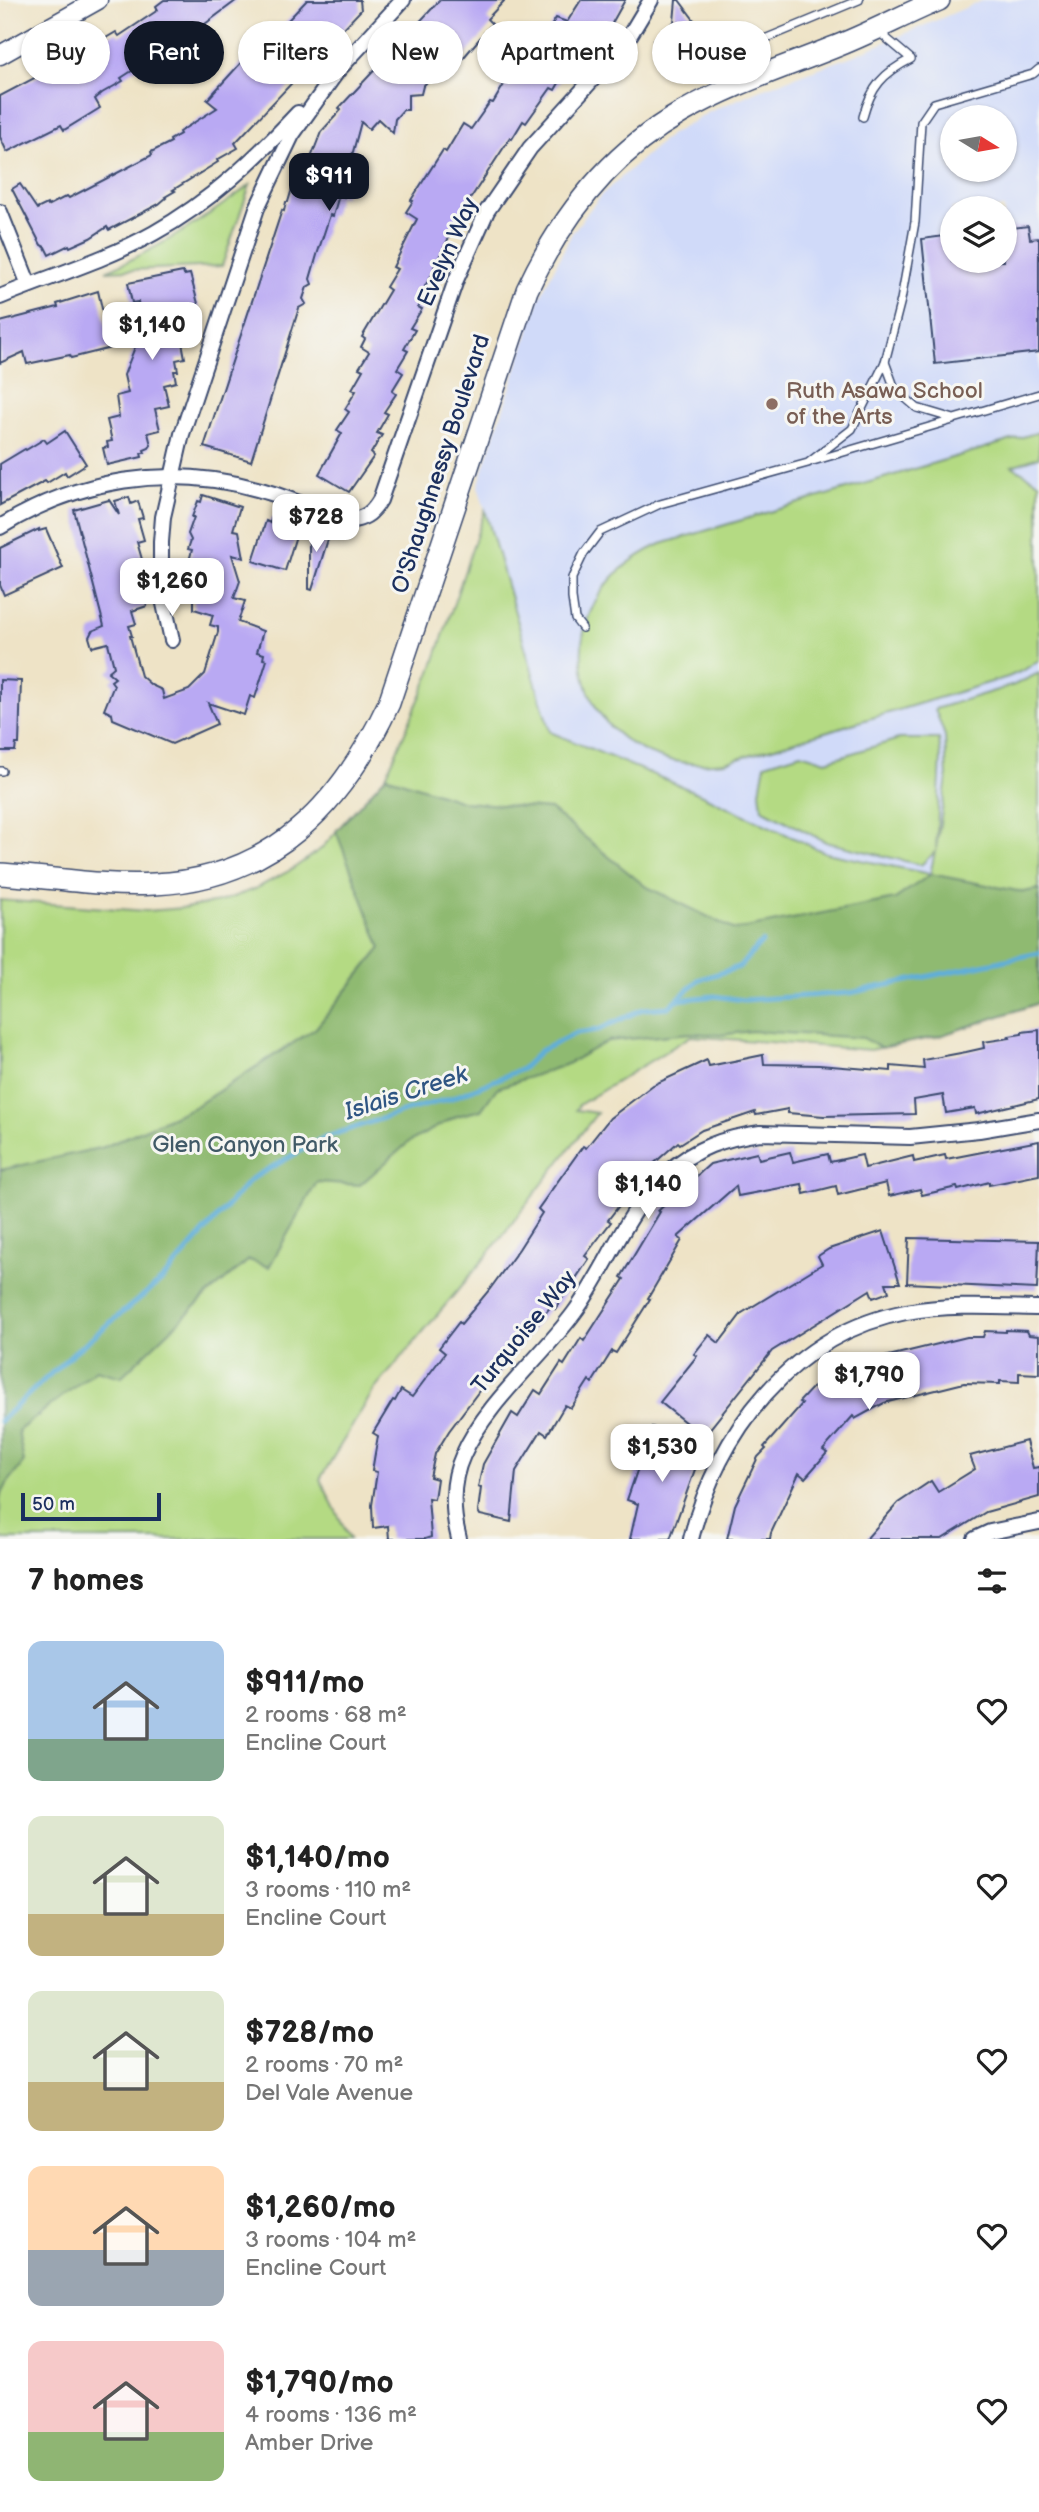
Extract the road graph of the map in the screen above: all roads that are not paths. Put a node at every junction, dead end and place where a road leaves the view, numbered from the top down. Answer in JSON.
{"nodes":[{"id":1,"x":99,"y":0,"type":"edge"},
{"id":2,"x":403,"y":0,"type":"edge"},
{"id":3,"x":651,"y":0,"type":"edge"},
{"id":4,"x":859,"y":0,"type":"edge"},
{"id":5,"x":939,"y":0,"type":"edge"},
{"id":6,"x":876,"y":29,"type":"junction"},
{"id":7,"x":353,"y":54,"type":"edge"},
{"id":8,"x":0,"y":55,"type":"edge"},
{"id":9,"x":1039,"y":69,"type":"edge"},
{"id":10,"x":326,"y":84,"type":"edge"},
{"id":11,"x":328,"y":84,"type":"edge"},
{"id":12,"x":725,"y":91,"type":"junction"},
{"id":13,"x":863,"y":117,"type":"dead end"},
{"id":14,"x":0,"y":212,"type":"edge"},
{"id":15,"x":29,"y":285,"type":"junction"},
{"id":16,"x":0,"y":297,"type":"edge"},
{"id":17,"x":885,"y":362,"type":"junction"},
{"id":18,"x":1039,"y":394,"type":"edge"},
{"id":19,"x":954,"y":419,"type":"junction"},
{"id":20,"x":808,"y":463,"type":"junction"},
{"id":21,"x":172,"y":477,"type":"junction"},
{"id":22,"x":0,"y":527,"type":"edge"},
{"id":23,"x":582,"y":628,"type":"dead end"},
{"id":24,"x":172,"y":640,"type":"dead end"},
{"id":25,"x":0,"y":874,"type":"edge"},
{"id":26,"x":1039,"y":1120,"type":"edge"},
{"id":27,"x":1039,"y":1308,"type":"edge"},
{"id":28,"x":1039,"y":1522,"type":"edge"},
{"id":29,"x":459,"y":1539,"type":"edge"},
{"id":30,"x":691,"y":1539,"type":"edge"},
{"id":31,"x":975,"y":1539,"type":"edge"}],
"edges":[{"from":1,"to":8,"type":"street"},
{"from":2,"to":7,"type":"street"},
{"from":3,"to":21,"type":"street","name":"Evelyn Way"},
{"from":4,"to":12,"type":"lane"},
{"from":5,"to":6,"type":"main road","name":"O'Shaughnessy Boulevard"},
{"from":6,"to":12,"type":"main road","name":"O'Shaughnessy Boulevard"},
{"from":6,"to":13,"type":"lane"},
{"from":9,"to":17,"type":"lane"},
{"from":10,"to":15,"type":"street"},
{"from":11,"to":21,"type":"street"},
{"from":12,"to":25,"type":"main road","name":"O'Shaughnessy Boulevard"},
{"from":14,"to":15,"type":"street"},
{"from":15,"to":16,"type":"street"},
{"from":17,"to":19,"type":"lane"},
{"from":17,"to":20,"type":"lane"},
{"from":18,"to":19,"type":"lane"},
{"from":19,"to":20,"type":"lane"},
{"from":20,"to":23,"type":"lane"},
{"from":21,"to":22,"type":"street"},
{"from":21,"to":24,"type":"street"},
{"from":26,"to":29,"type":"street","name":"Turquoise Way"},
{"from":27,"to":30,"type":"street"},
{"from":28,"to":31,"type":"street"}]}
